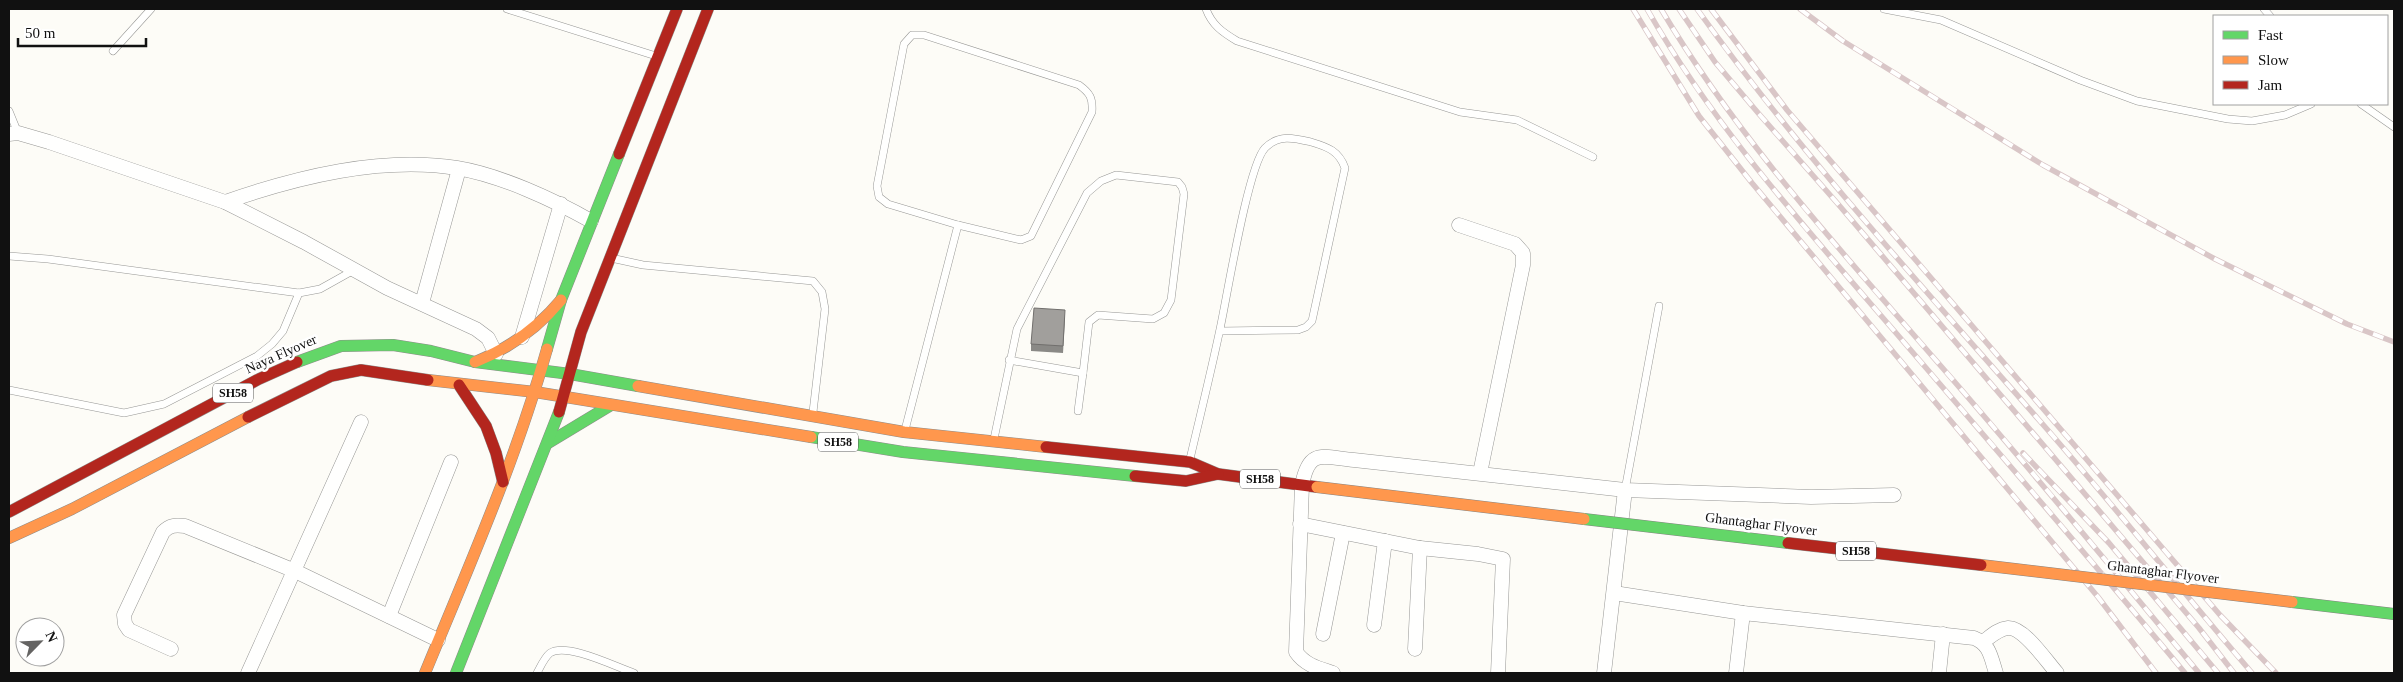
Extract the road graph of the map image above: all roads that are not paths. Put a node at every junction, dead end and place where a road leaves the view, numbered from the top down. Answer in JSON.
{"nodes":[{"id":1,"x":150,"y":9,"type":"edge"},
{"id":2,"x":507,"y":9,"type":"edge"},
{"id":3,"x":677,"y":9,"type":"edge"},
{"id":4,"x":708,"y":9,"type":"edge"},
{"id":5,"x":1206,"y":9,"type":"edge"},
{"id":6,"x":1884,"y":9,"type":"edge"},
{"id":7,"x":113,"y":51,"type":"dead end"},
{"id":8,"x":659,"y":57,"type":"junction"},
{"id":9,"x":2309,"y":105,"type":"edge"},
{"id":10,"x":2362,"y":105,"type":"edge"},
{"id":11,"x":9,"y":110,"type":"edge"},
{"id":12,"x":2394,"y":127,"type":"edge"},
{"id":13,"x":13,"y":134,"type":"edge"},
{"id":14,"x":1593,"y":157,"type":"dead end"},
{"id":15,"x":459,"y":169,"type":"junction"},
{"id":16,"x":225,"y":202,"type":"junction"},
{"id":17,"x":561,"y":204,"type":"junction"},
{"id":18,"x":591,"y":221,"type":"junction"},
{"id":19,"x":958,"y":225,"type":"junction"},
{"id":20,"x":1459,"y":225,"type":"dead end"},
{"id":21,"x":9,"y":256,"type":"edge"},
{"id":22,"x":610,"y":258,"type":"junction"},
{"id":23,"x":354,"y":270,"type":"junction"},
{"id":24,"x":299,"y":293,"type":"junction"},
{"id":25,"x":561,"y":300,"type":"junction"},
{"id":26,"x":422,"y":303,"type":"junction"},
{"id":27,"x":1658,"y":306,"type":"dead end"},
{"id":28,"x":1220,"y":331,"type":"junction"},
{"id":29,"x":521,"y":340,"type":"junction"},
{"id":30,"x":496,"y":354,"type":"junction"},
{"id":31,"x":1009,"y":360,"type":"junction"},
{"id":32,"x":474,"y":362,"type":"junction"},
{"id":33,"x":541,"y":371,"type":"junction"},
{"id":34,"x":1083,"y":373,"type":"junction"},
{"id":35,"x":570,"y":374,"type":"junction"},
{"id":36,"x":459,"y":385,"type":"junction"},
{"id":37,"x":9,"y":390,"type":"edge"},
{"id":38,"x":535,"y":392,"type":"junction"},
{"id":39,"x":564,"y":397,"type":"junction"},
{"id":40,"x":611,"y":405,"type":"junction"},
{"id":41,"x":1078,"y":411,"type":"dead end"},
{"id":42,"x":813,"y":416,"type":"junction"},
{"id":43,"x":361,"y":422,"type":"dead end"},
{"id":44,"x":904,"y":432,"type":"junction"},
{"id":45,"x":994,"y":440,"type":"junction"},
{"id":46,"x":548,"y":443,"type":"junction"},
{"id":47,"x":991,"y":460,"type":"junction"},
{"id":48,"x":451,"y":462,"type":"dead end"},
{"id":49,"x":1190,"y":462,"type":"junction"},
{"id":50,"x":1480,"y":473,"type":"junction"},
{"id":51,"x":1218,"y":474,"type":"junction"},
{"id":52,"x":1186,"y":481,"type":"junction"},
{"id":53,"x":504,"y":482,"type":"junction"},
{"id":54,"x":1302,"y":485,"type":"junction"},
{"id":55,"x":1625,"y":490,"type":"junction"},
{"id":56,"x":1894,"y":495,"type":"dead end"},
{"id":57,"x":9,"y":512,"type":"edge"},
{"id":58,"x":1300,"y":524,"type":"junction"},
{"id":59,"x":1343,"y":533,"type":"junction"},
{"id":60,"x":9,"y":538,"type":"edge"},
{"id":61,"x":1385,"y":541,"type":"junction"},
{"id":62,"x":1420,"y":548,"type":"junction"},
{"id":63,"x":295,"y":571,"type":"junction"},
{"id":64,"x":1614,"y":593,"type":"junction"},
{"id":65,"x":1743,"y":613,"type":"junction"},
{"id":66,"x":2394,"y":614,"type":"edge"},
{"id":67,"x":389,"y":616,"type":"junction"},
{"id":68,"x":1374,"y":625,"type":"dead end"},
{"id":69,"x":1323,"y":634,"type":"dead end"},
{"id":70,"x":1943,"y":634,"type":"junction"},
{"id":71,"x":438,"y":640,"type":"junction"},
{"id":72,"x":1984,"y":642,"type":"junction"},
{"id":73,"x":171,"y":649,"type":"dead end"},
{"id":74,"x":1415,"y":649,"type":"dead end"},
{"id":75,"x":248,"y":673,"type":"edge"},
{"id":76,"x":425,"y":673,"type":"edge"},
{"id":77,"x":456,"y":673,"type":"edge"},
{"id":78,"x":537,"y":673,"type":"edge"},
{"id":79,"x":634,"y":673,"type":"edge"},
{"id":80,"x":1332,"y":673,"type":"edge"},
{"id":81,"x":1498,"y":673,"type":"edge"},
{"id":82,"x":1604,"y":673,"type":"edge"},
{"id":83,"x":1736,"y":673,"type":"edge"},
{"id":84,"x":1939,"y":673,"type":"edge"},
{"id":85,"x":1996,"y":673,"type":"edge"},
{"id":86,"x":2057,"y":673,"type":"edge"}],
"edges":[{"from":1,"to":7,"type":"lane"},
{"from":2,"to":8,"type":"lane"},
{"from":3,"to":8,"type":"main road"},
{"from":4,"to":22,"type":"main road"},
{"from":5,"to":14,"type":"lane"},
{"from":6,"to":9,"type":"lane"},
{"from":8,"to":18,"type":"main road"},
{"from":10,"to":12,"type":"lane"},
{"from":11,"to":13,"type":"lane"},
{"from":13,"to":16,"type":"street"},
{"from":15,"to":16,"type":"street"},
{"from":15,"to":17,"type":"street"},
{"from":15,"to":26,"type":"street"},
{"from":16,"to":23,"type":"street"},
{"from":17,"to":18,"type":"street"},
{"from":17,"to":29,"type":"street"},
{"from":18,"to":25,"type":"main road"},
{"from":19,"to":19,"type":"lane"},
{"from":19,"to":44,"type":"lane"},
{"from":20,"to":50,"type":"street"},
{"from":21,"to":24,"type":"lane"},
{"from":22,"to":35,"type":"main road"},
{"from":22,"to":42,"type":"lane"},
{"from":23,"to":24,"type":"lane"},
{"from":23,"to":26,"type":"street"},
{"from":24,"to":37,"type":"lane"},
{"from":25,"to":29,"type":"main road"},
{"from":25,"to":33,"type":"main road"},
{"from":26,"to":30,"type":"street"},
{"from":27,"to":55,"type":"lane"},
{"from":28,"to":28,"type":"lane"},
{"from":28,"to":49,"type":"lane"},
{"from":29,"to":30,"type":"main road"},
{"from":30,"to":32,"type":"main road"},
{"from":31,"to":34,"type":"lane"},
{"from":31,"to":34,"type":"lane"},
{"from":31,"to":45,"type":"lane"},
{"from":32,"to":33,"type":"main road","number":"SH58"},
{"from":32,"to":57,"type":"main road","name":"Naya Flyover","number":"SH58"},
{"from":33,"to":35,"type":"main road","number":"SH58"},
{"from":33,"to":38,"type":"main road"},
{"from":34,"to":41,"type":"lane"},
{"from":35,"to":39,"type":"main road"},
{"from":35,"to":42,"type":"main road","number":"SH58"},
{"from":36,"to":38,"type":"main road","number":"SH58"},
{"from":36,"to":53,"type":"main road"},
{"from":36,"to":60,"type":"main road","number":"SH58"},
{"from":38,"to":39,"type":"main road","number":"SH58"},
{"from":38,"to":53,"type":"main road"},
{"from":39,"to":40,"type":"main road","number":"SH58"},
{"from":39,"to":46,"type":"main road"},
{"from":40,"to":46,"type":"main road"},
{"from":40,"to":47,"type":"main road","number":"SH58"},
{"from":42,"to":44,"type":"main road","number":"SH58"},
{"from":43,"to":63,"type":"street"},
{"from":44,"to":45,"type":"main road","number":"SH58"},
{"from":45,"to":47,"type":"lane"},
{"from":45,"to":49,"type":"main road","number":"SH58"},
{"from":46,"to":77,"type":"main road"},
{"from":47,"to":52,"type":"main road","number":"SH58"},
{"from":48,"to":67,"type":"street"},
{"from":49,"to":51,"type":"main road","number":"SH58"},
{"from":49,"to":52,"type":"lane"},
{"from":50,"to":54,"type":"street"},
{"from":50,"to":55,"type":"street"},
{"from":51,"to":52,"type":"main road","number":"SH58"},
{"from":51,"to":54,"type":"main road","number":"SH58"},
{"from":53,"to":71,"type":"main road"},
{"from":54,"to":58,"type":"street"},
{"from":54,"to":66,"type":"main road","name":"Ghantaghar Flyover","number":"SH58","bridge":true},
{"from":55,"to":56,"type":"street"},
{"from":55,"to":64,"type":"street"},
{"from":58,"to":59,"type":"street"},
{"from":58,"to":80,"type":"street"},
{"from":59,"to":61,"type":"street"},
{"from":59,"to":69,"type":"street"},
{"from":61,"to":62,"type":"street"},
{"from":61,"to":68,"type":"street"},
{"from":62,"to":74,"type":"street"},
{"from":62,"to":81,"type":"street"},
{"from":63,"to":67,"type":"street"},
{"from":63,"to":73,"type":"street"},
{"from":63,"to":75,"type":"street"},
{"from":64,"to":65,"type":"street"},
{"from":64,"to":82,"type":"street"},
{"from":65,"to":70,"type":"street"},
{"from":65,"to":83,"type":"street"},
{"from":67,"to":71,"type":"street"},
{"from":70,"to":72,"type":"street"},
{"from":70,"to":84,"type":"street"},
{"from":71,"to":76,"type":"main road"},
{"from":72,"to":85,"type":"street"},
{"from":72,"to":86,"type":"street"},
{"from":78,"to":79,"type":"lane"}]}
